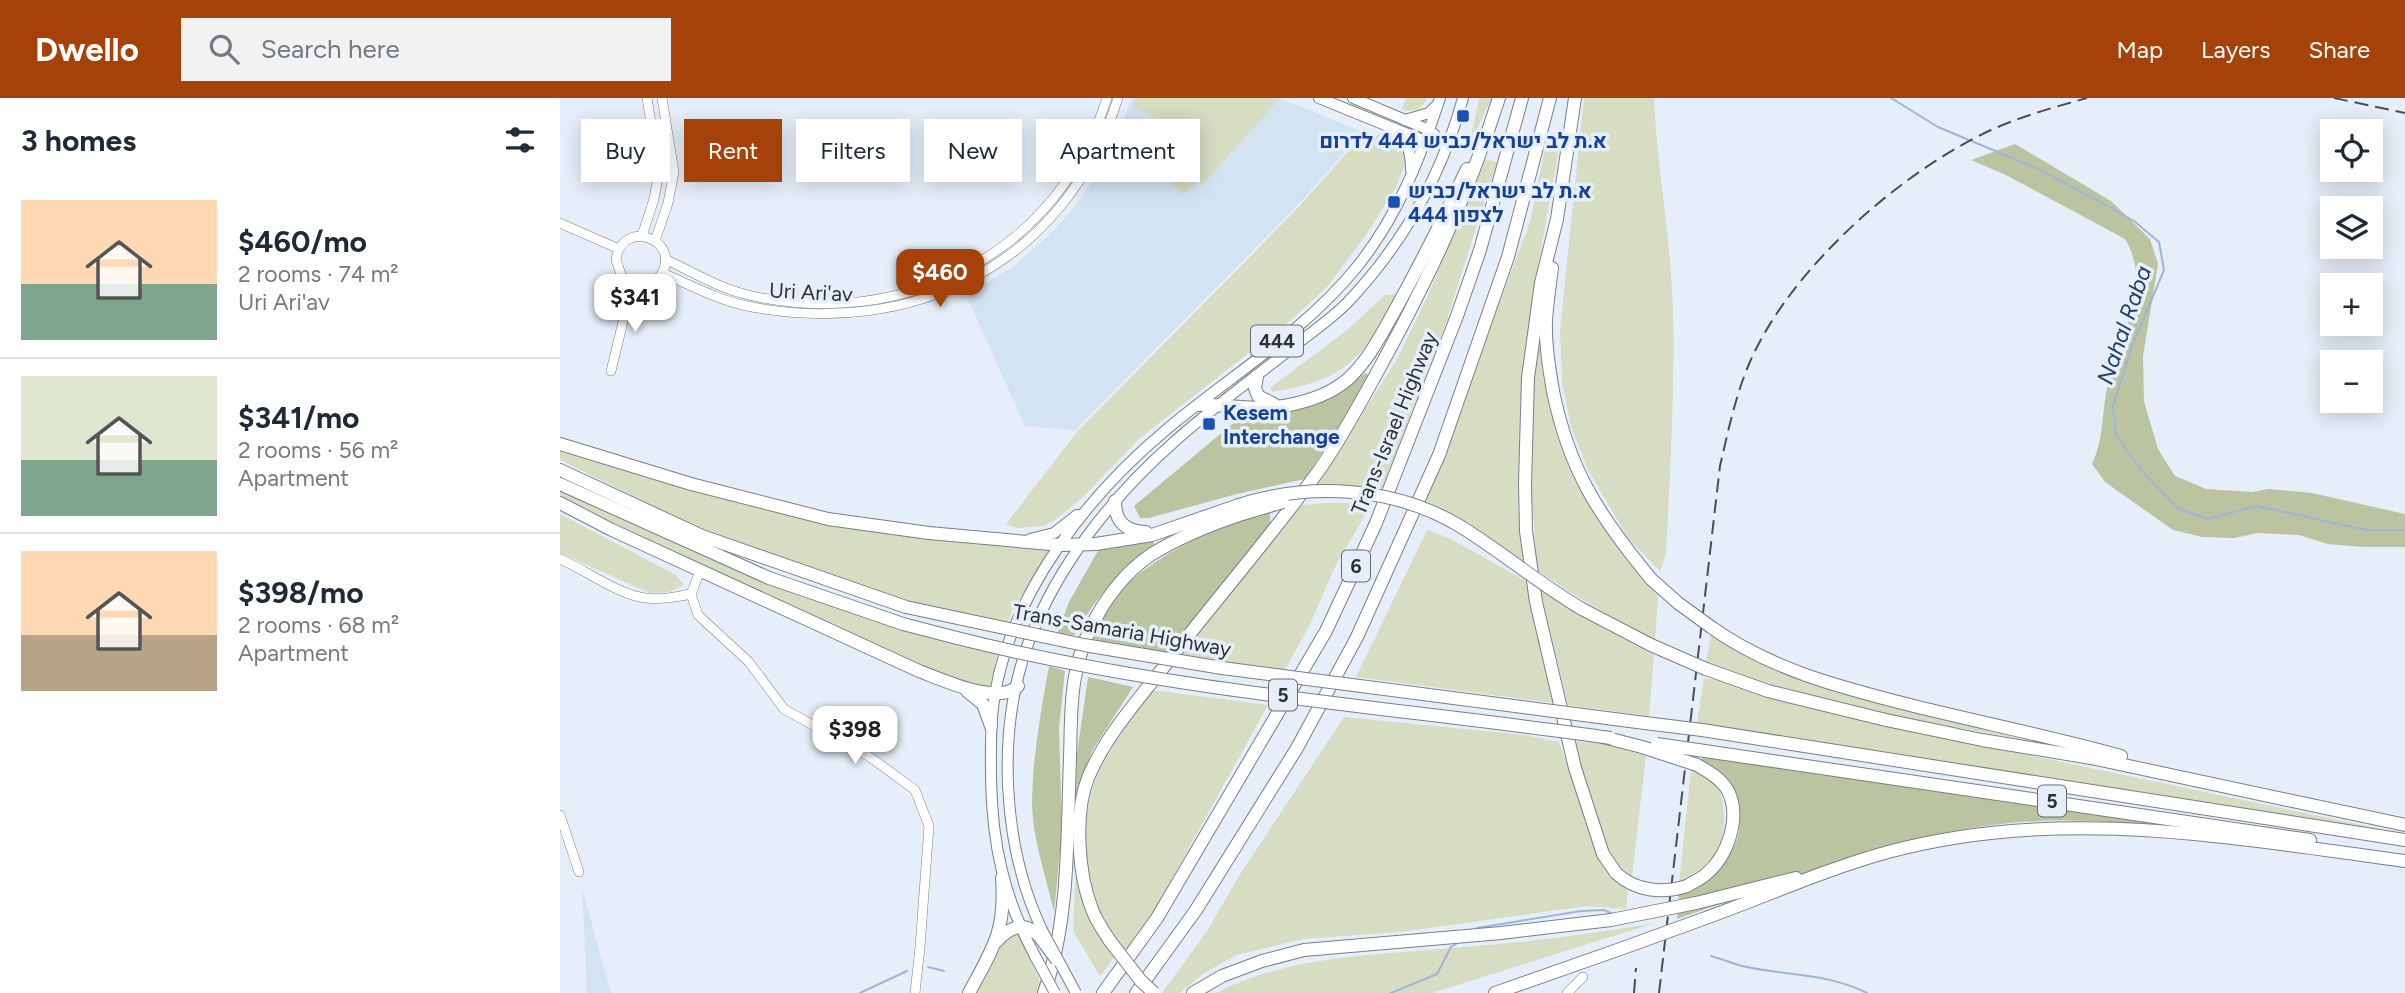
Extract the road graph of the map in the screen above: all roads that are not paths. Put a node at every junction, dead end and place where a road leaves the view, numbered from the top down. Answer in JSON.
{"nodes":[{"id":1,"x":647,"y":98,"type":"edge"},
{"id":2,"x":662,"y":98,"type":"edge"},
{"id":3,"x":1107,"y":98,"type":"edge"},
{"id":4,"x":1118,"y":98,"type":"edge"},
{"id":5,"x":1319,"y":98,"type":"edge"},
{"id":6,"x":1353,"y":98,"type":"edge"},
{"id":7,"x":1463,"y":98,"type":"edge"},
{"id":8,"x":1499,"y":98,"type":"edge"},
{"id":9,"x":1522,"y":98,"type":"edge"},
{"id":10,"x":1550,"y":98,"type":"edge"},
{"id":11,"x":1575,"y":98,"type":"edge"},
{"id":12,"x":1439,"y":101,"type":"edge"},
{"id":13,"x":1405,"y":120,"type":"junction"},
{"id":14,"x":1388,"y":126,"type":"junction"},
{"id":15,"x":1427,"y":136,"type":"junction"},
{"id":16,"x":1448,"y":145,"type":"junction"},
{"id":17,"x":1411,"y":178,"type":"junction"},
{"id":18,"x":1556,"y":219,"type":"junction"},
{"id":19,"x":560,"y":223,"type":"edge"},
{"id":20,"x":642,"y":236,"type":"junction"},
{"id":21,"x":655,"y":241,"type":"junction"},
{"id":22,"x":619,"y":249,"type":"junction"},
{"id":23,"x":665,"y":259,"type":"junction"},
{"id":24,"x":662,"y":273,"type":"junction"},
{"id":25,"x":638,"y":285,"type":"junction"},
{"id":26,"x":611,"y":371,"type":"dead end"},
{"id":27,"x":1256,"y":376,"type":"junction"},
{"id":28,"x":1220,"y":404,"type":"junction"},
{"id":29,"x":1199,"y":405,"type":"junction"},
{"id":30,"x":1285,"y":406,"type":"junction"},
{"id":31,"x":560,"y":444,"type":"edge"},
{"id":32,"x":560,"y":470,"type":"edge"},
{"id":33,"x":560,"y":484,"type":"edge"},
{"id":34,"x":1102,"y":492,"type":"junction"},
{"id":35,"x":1115,"y":501,"type":"junction"},
{"id":36,"x":560,"y":503,"type":"edge"},
{"id":37,"x":1238,"y":510,"type":"junction"},
{"id":38,"x":1170,"y":528,"type":"junction"},
{"id":39,"x":1021,"y":540,"type":"junction"},
{"id":40,"x":1060,"y":545,"type":"junction"},
{"id":41,"x":1080,"y":545,"type":"junction"},
{"id":42,"x":560,"y":559,"type":"edge"},
{"id":43,"x":700,"y":571,"type":"junction"},
{"id":44,"x":691,"y":594,"type":"junction"},
{"id":45,"x":957,"y":685,"type":"junction"},
{"id":46,"x":1018,"y":687,"type":"junction"},
{"id":47,"x":995,"y":694,"type":"junction"},
{"id":48,"x":991,"y":726,"type":"junction"},
{"id":49,"x":1643,"y":745,"type":"junction"},
{"id":50,"x":2229,"y":786,"type":"junction"},
{"id":51,"x":560,"y":815,"type":"edge"},
{"id":52,"x":2405,"y":825,"type":"edge"},
{"id":53,"x":2405,"y":840,"type":"edge"},
{"id":54,"x":2405,"y":858,"type":"edge"},
{"id":55,"x":1857,"y":863,"type":"junction"},
{"id":56,"x":579,"y":872,"type":"dead end"},
{"id":57,"x":1002,"y":878,"type":"junction"},
{"id":58,"x":1020,"y":926,"type":"junction"},
{"id":59,"x":1041,"y":934,"type":"junction"},
{"id":60,"x":995,"y":943,"type":"junction"},
{"id":61,"x":1057,"y":960,"type":"joint"},
{"id":62,"x":1583,"y":977,"type":"dead end"},
{"id":63,"x":915,"y":993,"type":"edge"},
{"id":64,"x":969,"y":993,"type":"edge"},
{"id":65,"x":1044,"y":993,"type":"edge"},
{"id":66,"x":1055,"y":993,"type":"edge"},
{"id":67,"x":1076,"y":993,"type":"edge"},
{"id":68,"x":1103,"y":993,"type":"edge"},
{"id":69,"x":1136,"y":993,"type":"edge"},
{"id":70,"x":1154,"y":993,"type":"edge"},
{"id":71,"x":1193,"y":993,"type":"edge"},
{"id":72,"x":1495,"y":993,"type":"edge"},
{"id":73,"x":1567,"y":993,"type":"edge"}],
"edges":[{"from":1,"to":20,"type":"street"},
{"from":2,"to":21,"type":"street"},
{"from":3,"to":23,"type":"street","name":"Uri Ari'av"},
{"from":4,"to":24,"type":"street","name":"Uri Ari'av"},
{"from":5,"to":14,"type":"main road"},
{"from":6,"to":13,"type":"main road"},
{"from":7,"to":16,"type":"main road","number":"444"},
{"from":8,"to":30,"type":"highway"},
{"from":8,"to":70,"type":"highway","bridge":true},
{"from":9,"to":68,"type":"highway","name":"Trans-Israel Highway","number":"6"},
{"from":10,"to":69,"type":"highway","number":"6"},
{"from":11,"to":18,"type":"highway"},
{"from":12,"to":13,"type":"main road"},
{"from":12,"to":15,"type":"main road","number":"444"},
{"from":13,"to":15,"type":"main road"},
{"from":14,"to":15,"type":"main road"},
{"from":14,"to":17,"type":"main road"},
{"from":15,"to":16,"type":"main road"},
{"from":15,"to":17,"type":"main road","number":"444"},
{"from":16,"to":27,"type":"main road","number":"444"},
{"from":17,"to":29,"type":"main road","number":"444"},
{"from":18,"to":49,"type":"highway","bridge":true},
{"from":18,"to":50,"type":"highway","bridge":true},
{"from":19,"to":22,"type":"street"},
{"from":20,"to":21,"type":"street"},
{"from":20,"to":22,"type":"street"},
{"from":21,"to":23,"type":"street"},
{"from":22,"to":25,"type":"street"},
{"from":23,"to":24,"type":"street"},
{"from":24,"to":25,"type":"street"},
{"from":25,"to":26,"type":"street"},
{"from":27,"to":28,"type":"main road","number":"444"},
{"from":27,"to":30,"type":"highway"},
{"from":28,"to":29,"type":"highway"},
{"from":28,"to":30,"type":"highway"},
{"from":28,"to":35,"type":"main road","number":"444"},
{"from":29,"to":34,"type":"main road","number":"444"},
{"from":31,"to":39,"type":"highway"},
{"from":32,"to":53,"type":"highway","name":"Trans-Samaria Highway","number":"5","bridge":true},
{"from":33,"to":49,"type":"highway","name":"Trans-Samaria Highway","number":"5","bridge":true},
{"from":34,"to":39,"type":"main road"},
{"from":34,"to":40,"type":"main road","number":"444"},
{"from":35,"to":38,"type":"highway"},
{"from":35,"to":41,"type":"main road","number":"444"},
{"from":36,"to":43,"type":"highway"},
{"from":37,"to":38,"type":"highway"},
{"from":37,"to":50,"type":"highway","bridge":true},
{"from":37,"to":65,"type":"highway"},
{"from":38,"to":41,"type":"highway"},
{"from":39,"to":40,"type":"highway"},
{"from":40,"to":41,"type":"highway"},
{"from":40,"to":47,"type":"main road","number":"444"},
{"from":41,"to":46,"type":"main road","number":"444"},
{"from":42,"to":44,"type":"street"},
{"from":43,"to":44,"type":"street"},
{"from":43,"to":45,"type":"highway"},
{"from":44,"to":63,"type":"street"},
{"from":45,"to":47,"type":"highway"},
{"from":45,"to":48,"type":"highway"},
{"from":46,"to":47,"type":"highway"},
{"from":46,"to":59,"type":"main road","number":"444"},
{"from":47,"to":48,"type":"main road","number":"444"},
{"from":48,"to":57,"type":"main road","number":"444"},
{"from":49,"to":54,"type":"highway","name":"Trans-Samaria Highway","number":"5","bridge":true},
{"from":50,"to":52,"type":"highway"},
{"from":51,"to":56,"type":"street"},
{"from":54,"to":55,"type":"highway"},
{"from":55,"to":71,"type":"highway","bridge":true},
{"from":55,"to":72,"type":"highway","bridge":true},
{"from":57,"to":58,"type":"main road","number":"444"},
{"from":57,"to":60,"type":"highway"},
{"from":58,"to":59,"type":"highway"},
{"from":58,"to":60,"type":"highway"},
{"from":58,"to":66,"type":"main road","number":"444","bridge":true},
{"from":59,"to":61,"type":"highway","bridge":true},
{"from":60,"to":64,"type":"highway"},
{"from":61,"to":67,"type":"main road","bridge":true},
{"from":62,"to":73,"type":"street"}]}
